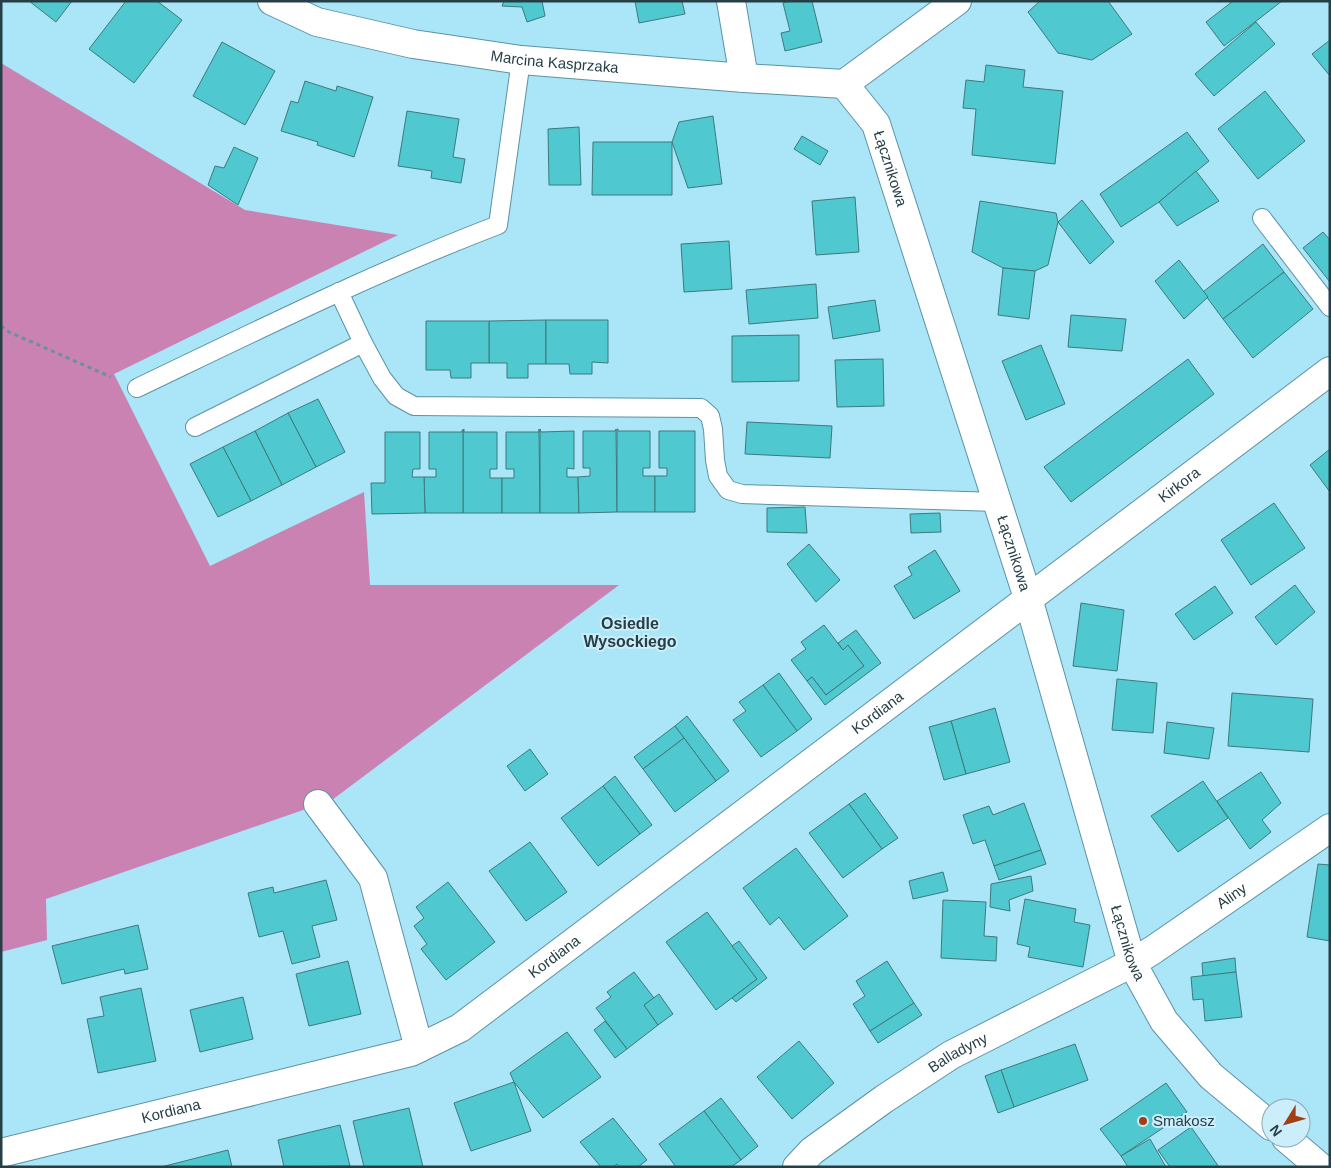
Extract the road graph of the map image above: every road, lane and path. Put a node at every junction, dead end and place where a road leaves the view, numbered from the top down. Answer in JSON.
{"nodes":[{"id":1,"x":272,"y":1,"type":"edge"},
{"id":2,"x":731,"y":1,"type":"edge"},
{"id":3,"x":957,"y":1,"type":"edge"},
{"id":4,"x":521,"y":60,"type":"junction"},
{"id":5,"x":744,"y":78,"type":"junction"},
{"id":6,"x":844,"y":84,"type":"junction"},
{"id":7,"x":1262,"y":218,"type":"dead end"},
{"id":8,"x":339,"y":292,"type":"junction"},
{"id":9,"x":1330,"y":307,"type":"edge"},
{"id":10,"x":1,"y":326,"type":"edge"},
{"id":11,"x":363,"y":343,"type":"junction"},
{"id":12,"x":1330,"y":371,"type":"edge"},
{"id":13,"x":137,"y":388,"type":"joint"},
{"id":14,"x":195,"y":428,"type":"dead end"},
{"id":15,"x":997,"y":502,"type":"junction"},
{"id":16,"x":1028,"y":598,"type":"junction"},
{"id":17,"x":318,"y":804,"type":"dead end"},
{"id":18,"x":1330,"y":828,"type":"edge"},
{"id":19,"x":1132,"y":963,"type":"junction"},
{"id":20,"x":420,"y":1048,"type":"junction"},
{"id":21,"x":1261,"y":1118,"type":"edge"},
{"id":22,"x":1298,"y":1148,"type":"edge"},
{"id":23,"x":15,"y":1156,"type":"edge"},
{"id":24,"x":796,"y":1167,"type":"edge"},
{"id":25,"x":1320,"y":1167,"type":"edge"}],
"edges":[{"from":1,"to":4,"type":"street","name":"Marcina Kasprzaka"},
{"from":2,"to":5,"type":"street"},
{"from":3,"to":6,"type":"street"},
{"from":4,"to":5,"type":"street","name":"Marcina Kasprzaka"},
{"from":4,"to":8,"type":"lane"},
{"from":5,"to":6,"type":"street","name":"Marcina Kasprzaka"},
{"from":6,"to":15,"type":"street","name":"Łącznikowa"},
{"from":7,"to":9,"type":"lane"},
{"from":8,"to":11,"type":"lane"},
{"from":8,"to":13,"type":"lane"},
{"from":10,"to":13,"type":"path"},
{"from":11,"to":14,"type":"lane"},
{"from":11,"to":15,"type":"lane"},
{"from":12,"to":16,"type":"street","name":"Kirkora"},
{"from":15,"to":16,"type":"street","name":"Łącznikowa"},
{"from":16,"to":19,"type":"street","name":"Łącznikowa"},
{"from":16,"to":20,"type":"street","name":"Kordiana"},
{"from":17,"to":20,"type":"street"},
{"from":18,"to":19,"type":"street","name":"Aliny"},
{"from":19,"to":21,"type":"street","name":"Łącznikowa"},
{"from":19,"to":24,"type":"street","name":"Balladyny"},
{"from":20,"to":23,"type":"street","name":"Kordiana"},
{"from":22,"to":25,"type":"street"}]}
